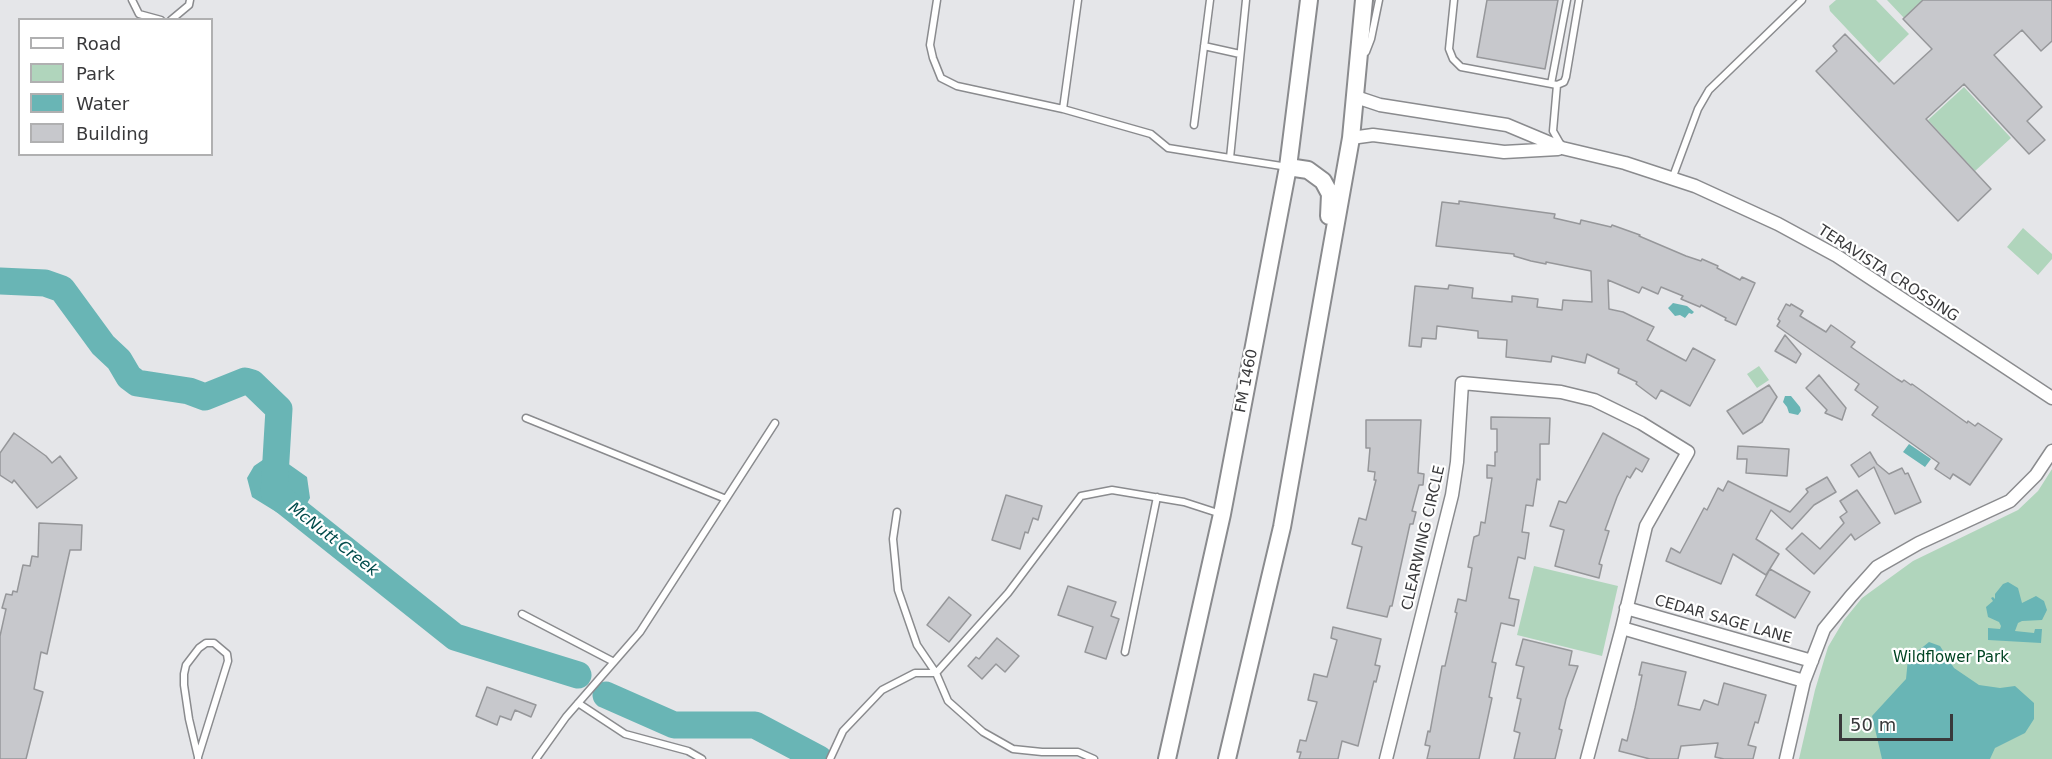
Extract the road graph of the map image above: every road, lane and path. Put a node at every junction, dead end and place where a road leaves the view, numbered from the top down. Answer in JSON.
{"nodes":[{"id":1,"x":132,"y":0,"type":"edge"},
{"id":2,"x":190,"y":0,"type":"edge"},
{"id":3,"x":937,"y":0,"type":"edge"},
{"id":4,"x":1078,"y":0,"type":"edge"},
{"id":5,"x":1210,"y":0,"type":"edge"},
{"id":6,"x":1246,"y":0,"type":"edge"},
{"id":7,"x":1309,"y":0,"type":"edge"},
{"id":8,"x":1364,"y":0,"type":"edge"},
{"id":9,"x":1379,"y":0,"type":"edge"},
{"id":10,"x":1454,"y":0,"type":"edge"},
{"id":11,"x":1567,"y":0,"type":"edge"},
{"id":12,"x":1579,"y":0,"type":"edge"},
{"id":13,"x":1802,"y":0,"type":"edge"},
{"id":14,"x":154,"y":18,"type":"edge"},
{"id":15,"x":173,"y":18,"type":"edge"},
{"id":16,"x":1204,"y":46,"type":"junction"},
{"id":17,"x":1240,"y":54,"type":"junction"},
{"id":18,"x":1359,"y":69,"type":"junction"},
{"id":19,"x":1554,"y":85,"type":"junction"},
{"id":20,"x":1356,"y":97,"type":"junction"},
{"id":21,"x":1063,"y":109,"type":"junction"},
{"id":22,"x":1194,"y":125,"type":"dead end"},
{"id":23,"x":1351,"y":138,"type":"junction"},
{"id":24,"x":1562,"y":148,"type":"junction"},
{"id":25,"x":1230,"y":158,"type":"junction"},
{"id":26,"x":1288,"y":167,"type":"junction"},
{"id":27,"x":1672,"y":178,"type":"junction"},
{"id":28,"x":1328,"y":270,"type":"junction"},
{"id":29,"x":2052,"y":398,"type":"edge"},
{"id":30,"x":526,"y":418,"type":"dead end"},
{"id":31,"x":775,"y":423,"type":"dead end"},
{"id":32,"x":2052,"y":451,"type":"edge"},
{"id":33,"x":1157,"y":497,"type":"junction"},
{"id":34,"x":726,"y":499,"type":"junction"},
{"id":35,"x":897,"y":512,"type":"dead end"},
{"id":36,"x":1222,"y":514,"type":"junction"},
{"id":37,"x":1626,"y":608,"type":"junction"},
{"id":38,"x":522,"y":614,"type":"dead end"},
{"id":39,"x":1622,"y":628,"type":"junction"},
{"id":40,"x":1125,"y":652,"type":"dead end"},
{"id":41,"x":1812,"y":661,"type":"junction"},
{"id":42,"x":614,"y":662,"type":"junction"},
{"id":43,"x":936,"y":672,"type":"junction"},
{"id":44,"x":1804,"y":681,"type":"junction"},
{"id":45,"x":578,"y":703,"type":"junction"},
{"id":46,"x":198,"y":758,"type":"edge"},
{"id":47,"x":830,"y":758,"type":"edge"},
{"id":48,"x":536,"y":759,"type":"edge"},
{"id":49,"x":702,"y":759,"type":"edge"},
{"id":50,"x":1094,"y":759,"type":"edge"},
{"id":51,"x":1167,"y":759,"type":"edge"},
{"id":52,"x":1227,"y":759,"type":"edge"},
{"id":53,"x":1386,"y":759,"type":"edge"},
{"id":54,"x":1587,"y":759,"type":"edge"},
{"id":55,"x":1786,"y":759,"type":"edge"}],
"edges":[{"from":1,"to":14,"type":"lane"},
{"from":2,"to":15,"type":"lane"},
{"from":3,"to":21,"type":"lane"},
{"from":4,"to":21,"type":"lane"},
{"from":5,"to":16,"type":"lane"},
{"from":6,"to":17,"type":"lane"},
{"from":7,"to":26,"type":"main road","name":"FM 1460","number":"FM 1460"},
{"from":8,"to":18,"type":"main road"},
{"from":9,"to":18,"type":"lane"},
{"from":10,"to":19,"type":"lane"},
{"from":11,"to":19,"type":"lane"},
{"from":12,"to":19,"type":"lane"},
{"from":13,"to":27,"type":"lane"},
{"from":16,"to":17,"type":"lane"},
{"from":16,"to":22,"type":"lane"},
{"from":17,"to":25,"type":"lane"},
{"from":18,"to":20,"type":"main road"},
{"from":19,"to":24,"type":"lane"},
{"from":20,"to":23,"type":"main road"},
{"from":20,"to":24,"type":"street","name":"TERAVISTA CROSSING"},
{"from":21,"to":25,"type":"lane"},
{"from":23,"to":24,"type":"street","name":"TERAVISTA CROSSING"},
{"from":23,"to":28,"type":"main road"},
{"from":24,"to":27,"type":"street","name":"TERAVISTA CROSSING"},
{"from":25,"to":26,"type":"lane"},
{"from":26,"to":28,"type":"main road"},
{"from":26,"to":36,"type":"main road","name":"FM 1460","number":"FM 1460"},
{"from":27,"to":29,"type":"street","name":"TERAVISTA CROSSING"},
{"from":28,"to":52,"type":"main road"},
{"from":30,"to":34,"type":"lane"},
{"from":31,"to":34,"type":"lane"},
{"from":32,"to":41,"type":"street"},
{"from":33,"to":36,"type":"lane"},
{"from":33,"to":40,"type":"lane"},
{"from":33,"to":43,"type":"lane"},
{"from":34,"to":42,"type":"lane"},
{"from":35,"to":43,"type":"lane"},
{"from":36,"to":51,"type":"main road","name":"FM 1460","number":"FM 1460"},
{"from":37,"to":39,"type":"street","name":"CLEARWING CIRCLE"},
{"from":37,"to":41,"type":"street","name":"CEDAR SAGE LANE"},
{"from":37,"to":53,"type":"street","name":"CLEARWING CIRCLE"},
{"from":38,"to":42,"type":"lane"},
{"from":39,"to":44,"type":"street"},
{"from":39,"to":54,"type":"street","name":"CLEARWING CIRCLE"},
{"from":41,"to":44,"type":"street"},
{"from":42,"to":45,"type":"lane"},
{"from":43,"to":47,"type":"lane"},
{"from":43,"to":50,"type":"lane"},
{"from":44,"to":55,"type":"street"},
{"from":45,"to":48,"type":"lane"},
{"from":45,"to":49,"type":"lane"},
{"from":46,"to":46,"type":"lane"}]}
